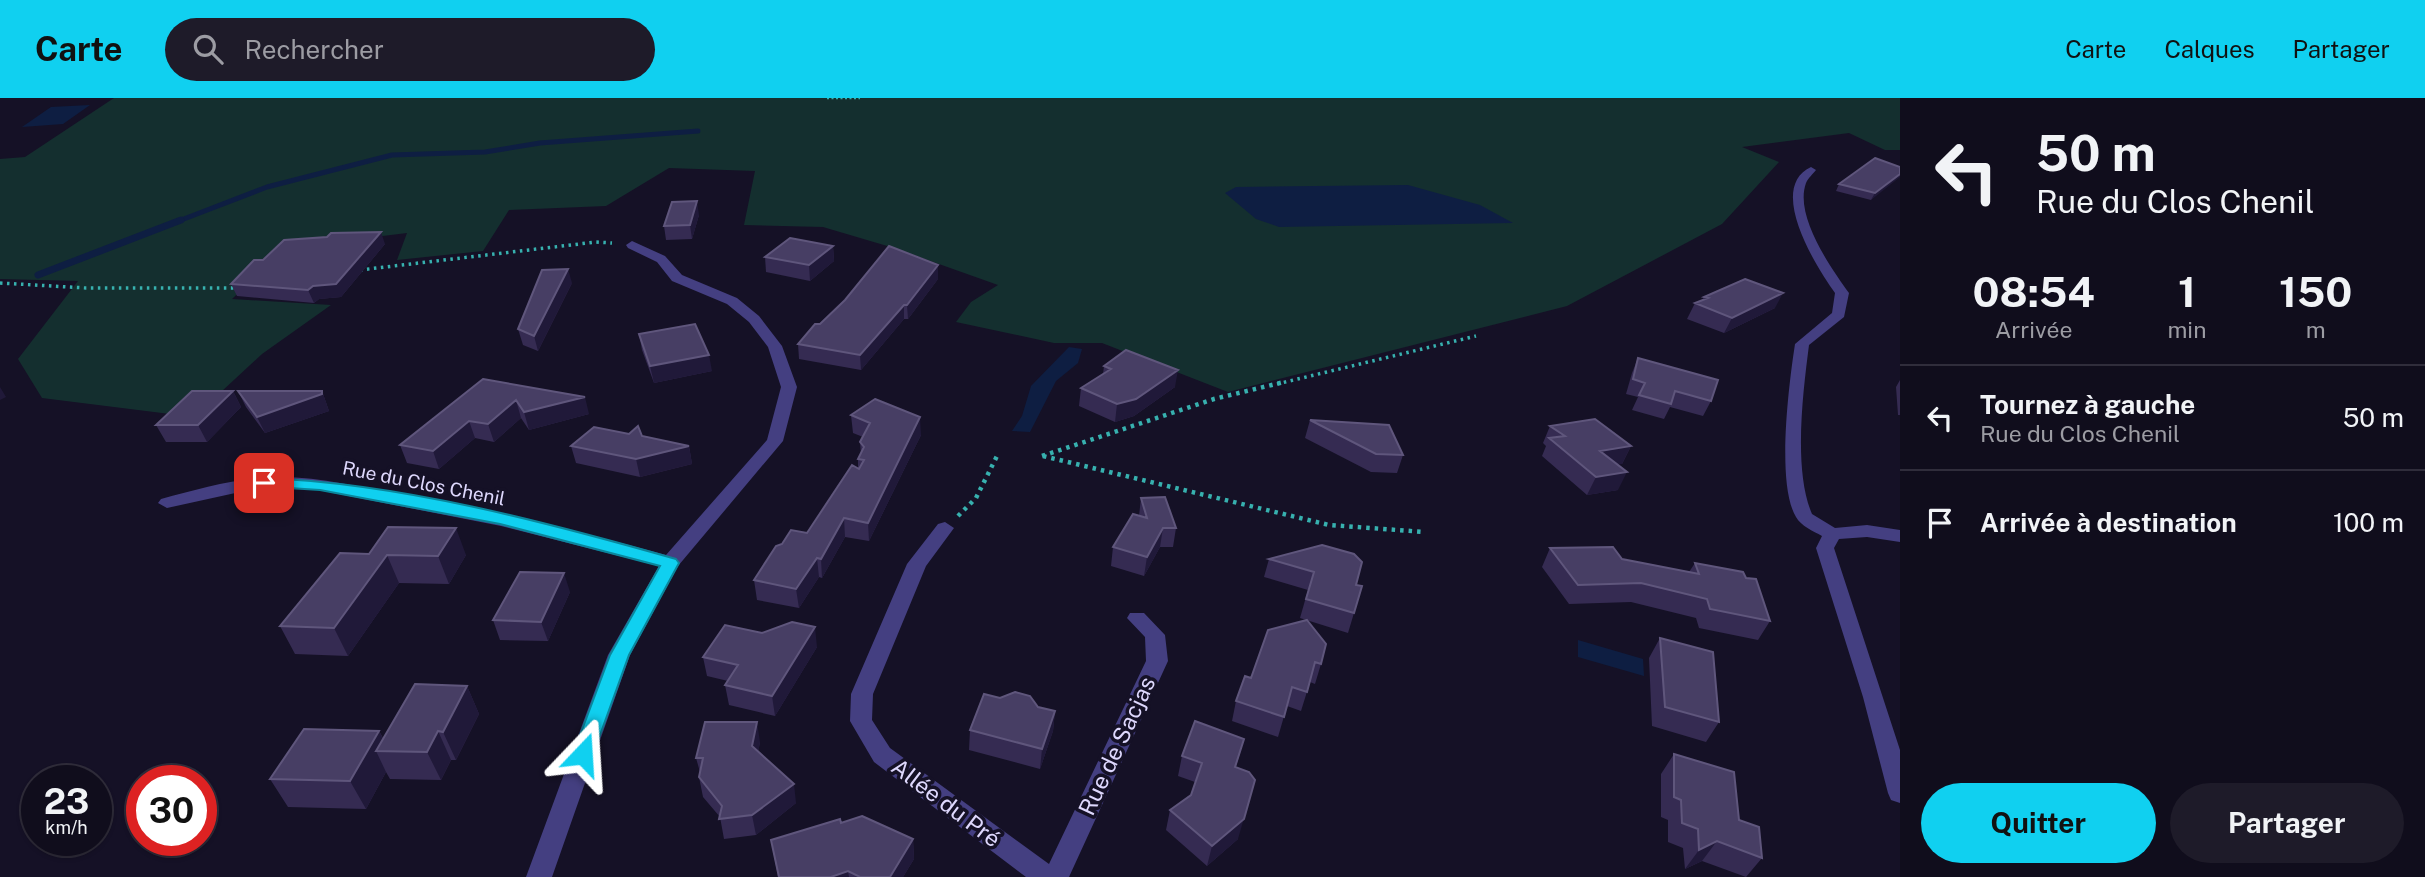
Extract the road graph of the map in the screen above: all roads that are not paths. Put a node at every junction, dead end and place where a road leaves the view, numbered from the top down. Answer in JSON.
{"nodes":[{"id":1,"x":1811,"y":170,"type":"dead end"},
{"id":2,"x":632,"y":245,"type":"road end"},
{"id":3,"x":167,"y":503,"type":"dead end"},
{"id":4,"x":945,"y":528,"type":"road end"},
{"id":5,"x":1832,"y":534,"type":"junction"},
{"id":6,"x":1900,"y":536,"type":"edge"},
{"id":7,"x":670,"y":563,"type":"junction"},
{"id":8,"x":1137,"y":618,"type":"dead end"},
{"id":9,"x":1900,"y":793,"type":"edge"},
{"id":10,"x":538,"y":877,"type":"edge"},
{"id":11,"x":1046,"y":877,"type":"edge"},
{"id":12,"x":1056,"y":877,"type":"edge"}],
"edges":[{"from":1,"to":5,"type":"street"},
{"from":2,"to":7,"type":"street"},
{"from":3,"to":7,"type":"street","name":"Rue du Clos Chenil"},
{"from":4,"to":11,"type":"street","name":"Allée du Pré"},
{"from":5,"to":6,"type":"street"},
{"from":5,"to":9,"type":"street"},
{"from":7,"to":10,"type":"street"},
{"from":8,"to":12,"type":"street","name":"Rue de Sacjas"}]}
